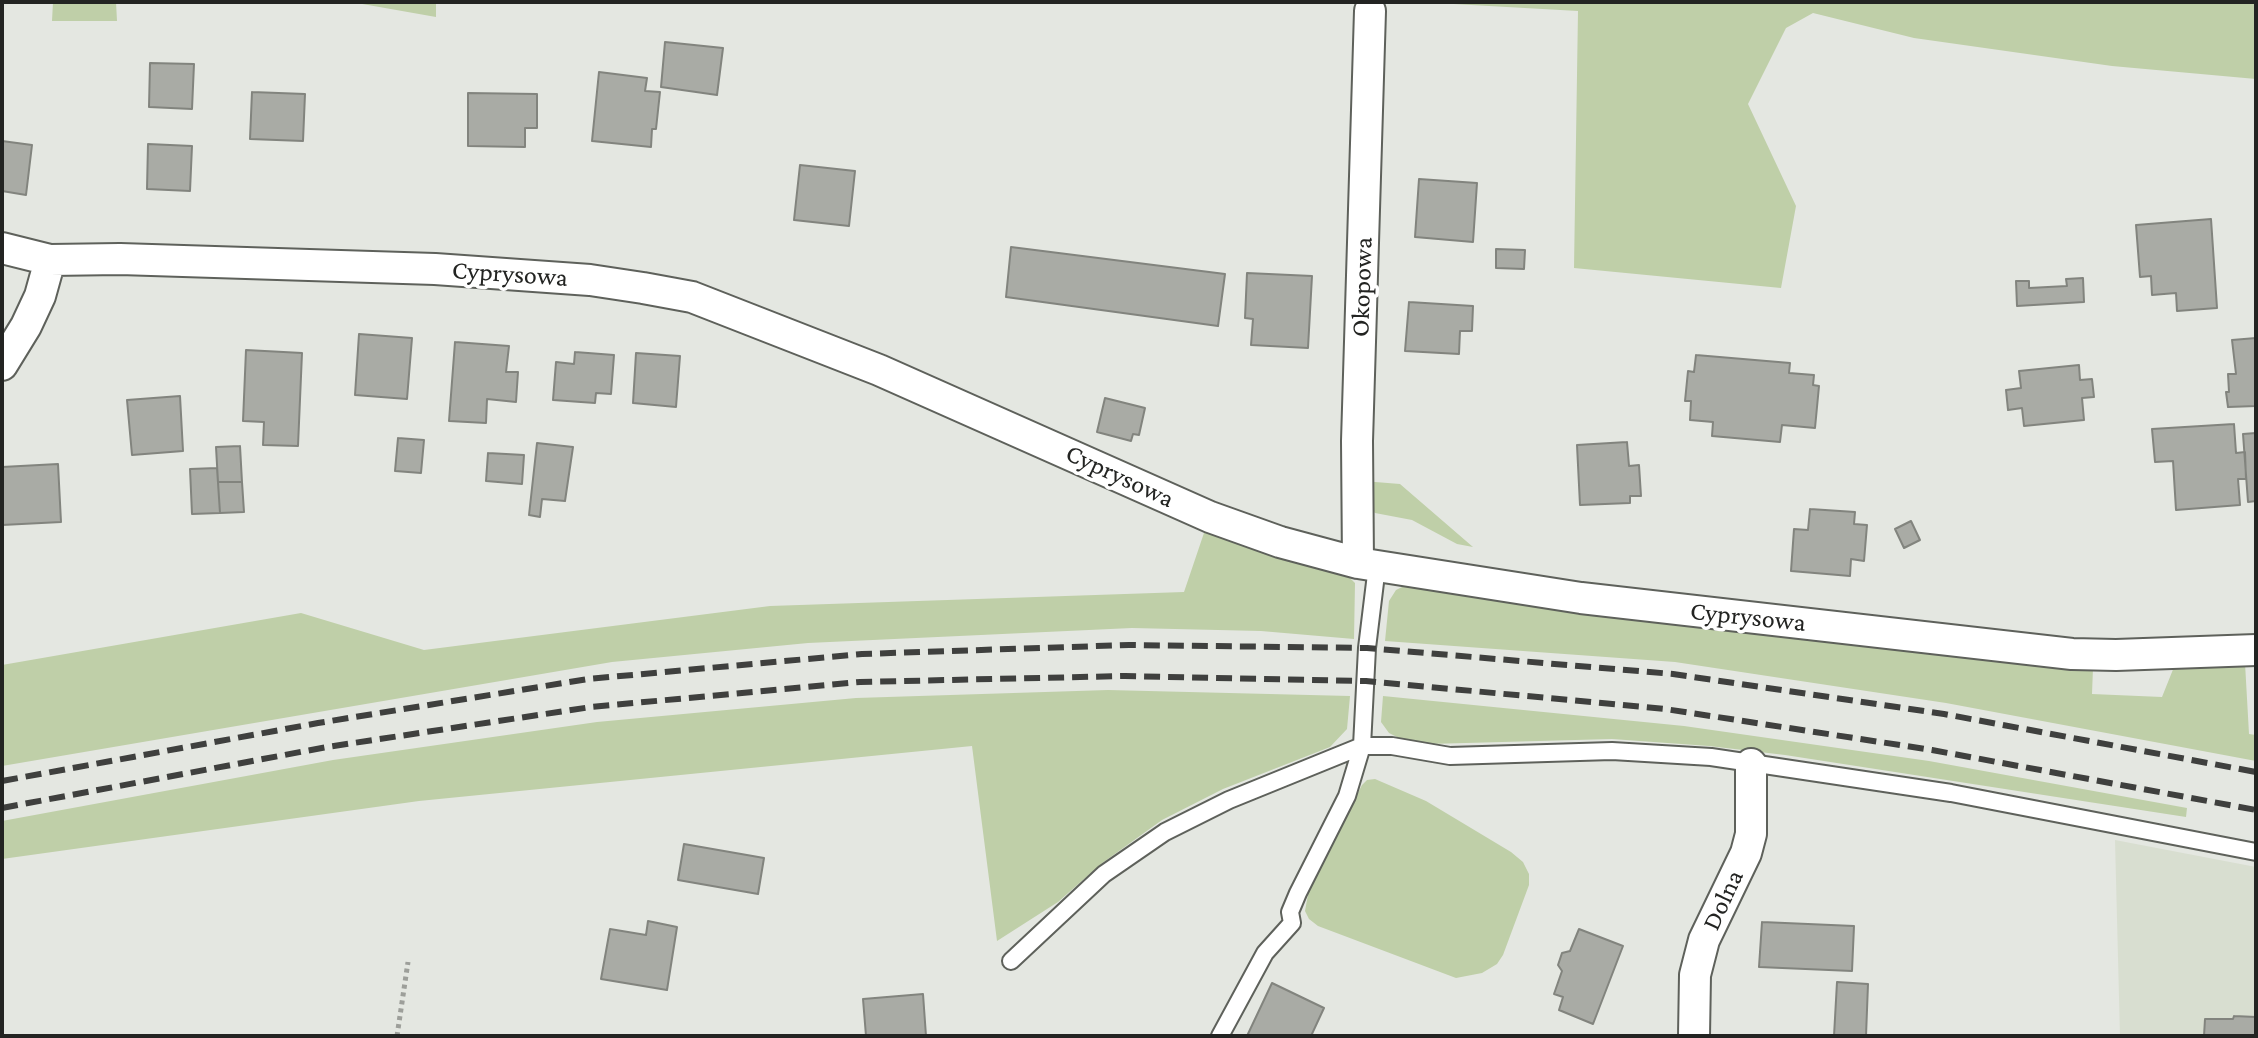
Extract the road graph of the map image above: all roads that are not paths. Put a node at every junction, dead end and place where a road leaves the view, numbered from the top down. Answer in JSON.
{"nodes":[{"id":1,"x":1370,"y":11,"type":"dead end"},
{"id":2,"x":2,"y":248,"type":"edge"},
{"id":3,"x":50,"y":260,"type":"junction"},
{"id":4,"x":2,"y":365,"type":"edge"},
{"id":5,"x":1367,"y":564,"type":"junction"},
{"id":6,"x":2256,"y":650,"type":"edge"},
{"id":7,"x":1362,"y":746,"type":"junction"},
{"id":8,"x":1751,"y":764,"type":"junction"},
{"id":9,"x":2256,"y":852,"type":"edge"},
{"id":10,"x":1011,"y":961,"type":"dead end"},
{"id":11,"x":1220,"y":1036,"type":"edge"},
{"id":12,"x":1694,"y":1036,"type":"edge"}],
"edges":[{"from":1,"to":5,"type":"street","name":"Okopowa"},
{"from":2,"to":3,"type":"street","name":"Cyprysowa"},
{"from":3,"to":4,"type":"street"},
{"from":3,"to":5,"type":"street","name":"Cyprysowa"},
{"from":5,"to":6,"type":"street","name":"Cyprysowa"},
{"from":5,"to":7,"type":"lane"},
{"from":7,"to":8,"type":"lane"},
{"from":7,"to":10,"type":"lane"},
{"from":7,"to":11,"type":"lane"},
{"from":8,"to":9,"type":"lane"},
{"from":8,"to":12,"type":"street","name":"Dolna"}]}
